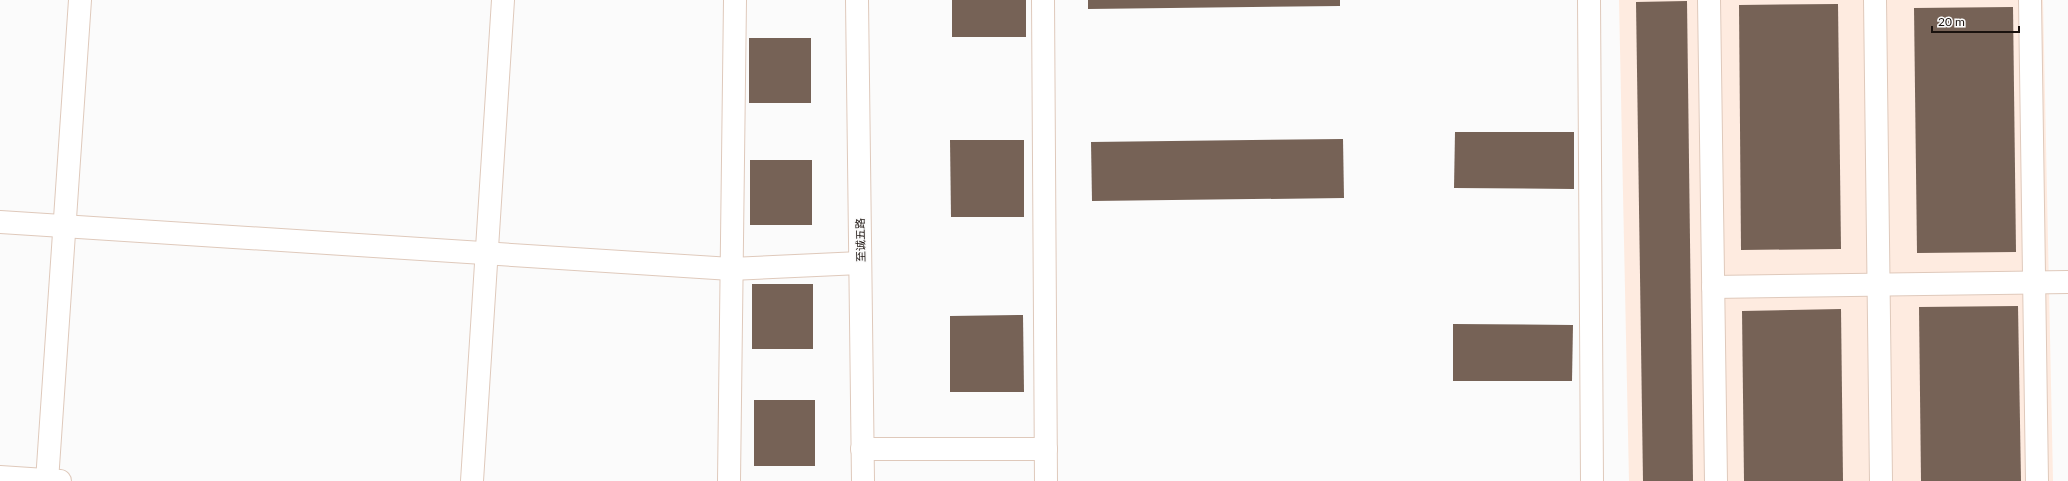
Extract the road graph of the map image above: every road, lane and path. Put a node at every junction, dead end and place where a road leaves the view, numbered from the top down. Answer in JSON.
{"nodes":[{"id":1,"x":80,"y":0,"type":"edge"},
{"id":2,"x":502,"y":0,"type":"edge"},
{"id":3,"x":735,"y":0,"type":"edge"},
{"id":4,"x":857,"y":0,"type":"edge"},
{"id":5,"x":1043,"y":0,"type":"edge"},
{"id":6,"x":1589,"y":0,"type":"edge"},
{"id":7,"x":1709,"y":0,"type":"edge"},
{"id":8,"x":1875,"y":0,"type":"edge"},
{"id":9,"x":2030,"y":0,"type":"edge"},
{"id":10,"x":0,"y":222,"type":"edge"},
{"id":11,"x":65,"y":226,"type":"junction"},
{"id":12,"x":486,"y":254,"type":"junction"},
{"id":13,"x":860,"y":263,"type":"junction"},
{"id":14,"x":731,"y":269,"type":"junction"},
{"id":15,"x":2034,"y":282,"type":"junction"},
{"id":16,"x":2068,"y":282,"type":"edge"},
{"id":17,"x":1879,"y":284,"type":"junction"},
{"id":18,"x":1713,"y":287,"type":"junction"},
{"id":19,"x":862,"y":449,"type":"junction"},
{"id":20,"x":1046,"y":449,"type":"junction"},
{"id":21,"x":0,"y":477,"type":"edge"},
{"id":22,"x":51,"y":481,"type":"edge"},
{"id":23,"x":472,"y":481,"type":"edge"},
{"id":24,"x":729,"y":481,"type":"edge"},
{"id":25,"x":863,"y":481,"type":"edge"},
{"id":26,"x":1046,"y":481,"type":"edge"},
{"id":27,"x":1592,"y":481,"type":"edge"},
{"id":28,"x":1716,"y":481,"type":"edge"},
{"id":29,"x":1881,"y":481,"type":"edge"},
{"id":30,"x":2038,"y":481,"type":"edge"}],
"edges":[{"from":1,"to":11,"type":"street"},
{"from":2,"to":12,"type":"street"},
{"from":3,"to":14,"type":"street"},
{"from":4,"to":13,"type":"street","name":"至诚五路"},
{"from":5,"to":20,"type":"street"},
{"from":6,"to":27,"type":"street"},
{"from":7,"to":18,"type":"street"},
{"from":8,"to":17,"type":"street"},
{"from":9,"to":15,"type":"street"},
{"from":10,"to":11,"type":"street"},
{"from":11,"to":12,"type":"street"},
{"from":11,"to":22,"type":"street"},
{"from":12,"to":14,"type":"street"},
{"from":12,"to":23,"type":"street"},
{"from":13,"to":14,"type":"street"},
{"from":13,"to":19,"type":"street","name":"至诚五路"},
{"from":14,"to":24,"type":"street"},
{"from":15,"to":16,"type":"street"},
{"from":15,"to":17,"type":"street"},
{"from":15,"to":30,"type":"street"},
{"from":17,"to":18,"type":"street"},
{"from":17,"to":29,"type":"street"},
{"from":18,"to":28,"type":"street"},
{"from":19,"to":20,"type":"street"},
{"from":19,"to":25,"type":"street","name":"至诚五路"},
{"from":20,"to":26,"type":"street"},
{"from":21,"to":22,"type":"street"}]}
